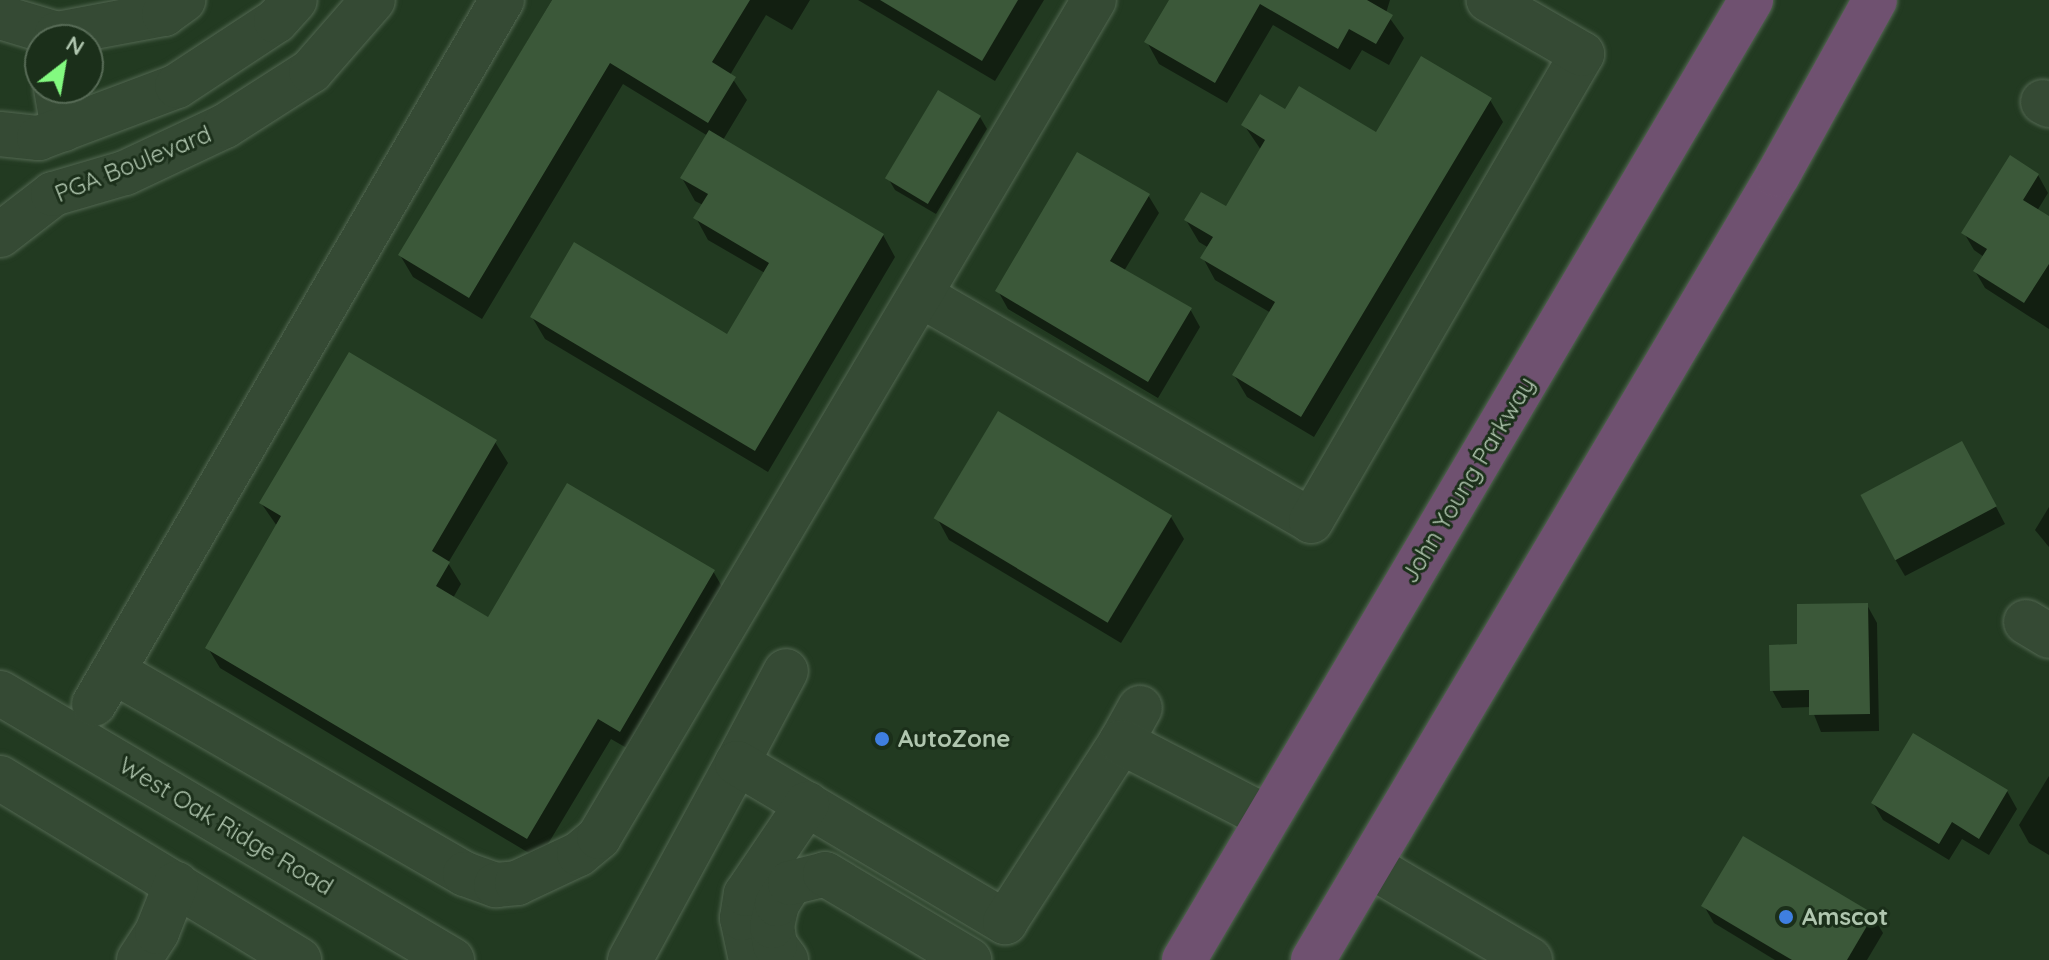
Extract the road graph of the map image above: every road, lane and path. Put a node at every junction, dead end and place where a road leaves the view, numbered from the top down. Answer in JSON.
{"nodes":[{"id":1,"x":183,"y":0,"type":"edge"},
{"id":2,"x":295,"y":0,"type":"edge"},
{"id":3,"x":373,"y":0,"type":"edge"},
{"id":4,"x":502,"y":0,"type":"edge"},
{"id":5,"x":1094,"y":0,"type":"edge"},
{"id":6,"x":1489,"y":0,"type":"edge"},
{"id":7,"x":1751,"y":0,"type":"edge"},
{"id":8,"x":1875,"y":0,"type":"edge"},
{"id":9,"x":0,"y":17,"type":"edge"},
{"id":10,"x":24,"y":25,"type":"edge"},
{"id":11,"x":104,"y":27,"type":"edge"},
{"id":12,"x":60,"y":109,"type":"edge"},
{"id":13,"x":0,"y":134,"type":"edge"},
{"id":14,"x":0,"y":235,"type":"edge"},
{"id":15,"x":922,"y":296,"type":"junction"},
{"id":16,"x":786,"y":671,"type":"dead end"},
{"id":17,"x":0,"y":693,"type":"edge"},
{"id":18,"x":737,"y":763,"type":"junction"},
{"id":19,"x":0,"y":778,"type":"edge"},
{"id":20,"x":807,"y":804,"type":"junction"},
{"id":21,"x":1268,"y":818,"type":"junction"},
{"id":22,"x":1369,"y":865,"type":"junction"},
{"id":23,"x":776,"y":875,"type":"junction"},
{"id":24,"x":176,"y":884,"type":"junction"},
{"id":25,"x":1005,"y":922,"type":"junction"},
{"id":26,"x":139,"y":960,"type":"edge"},
{"id":27,"x":299,"y":960,"type":"edge"},
{"id":28,"x":452,"y":960,"type":"edge"},
{"id":29,"x":630,"y":960,"type":"edge"},
{"id":30,"x":751,"y":960,"type":"edge"},
{"id":31,"x":786,"y":960,"type":"edge"},
{"id":32,"x":969,"y":960,"type":"edge"},
{"id":33,"x":978,"y":960,"type":"edge"},
{"id":34,"x":1184,"y":960,"type":"edge"},
{"id":35,"x":1313,"y":960,"type":"edge"},
{"id":36,"x":1530,"y":960,"type":"edge"}],
"edges":[{"from":1,"to":11,"type":"street"},
{"from":2,"to":12,"type":"street"},
{"from":3,"to":14,"type":"street","name":"PGA Boulevard"},
{"from":4,"to":15,"type":"street"},
{"from":5,"to":15,"type":"street"},
{"from":6,"to":15,"type":"street"},
{"from":7,"to":21,"type":"highway","name":"John Young Parkway"},
{"from":8,"to":22,"type":"highway"},
{"from":9,"to":10,"type":"street"},
{"from":12,"to":13,"type":"street"},
{"from":16,"to":18,"type":"street"},
{"from":17,"to":28,"type":"street","name":"West Oak Ridge Road"},
{"from":18,"to":20,"type":"street"},
{"from":18,"to":29,"type":"street"},
{"from":19,"to":24,"type":"street"},
{"from":20,"to":23,"type":"street"},
{"from":20,"to":25,"type":"street"},
{"from":21,"to":25,"type":"street"},
{"from":21,"to":34,"type":"highway","name":"John Young Parkway"},
{"from":22,"to":35,"type":"highway"},
{"from":22,"to":36,"type":"street"},
{"from":23,"to":30,"type":"street"},
{"from":23,"to":31,"type":"street"},
{"from":23,"to":32,"type":"street"},
{"from":24,"to":26,"type":"street"},
{"from":24,"to":27,"type":"street"},
{"from":25,"to":33,"type":"street"}]}
